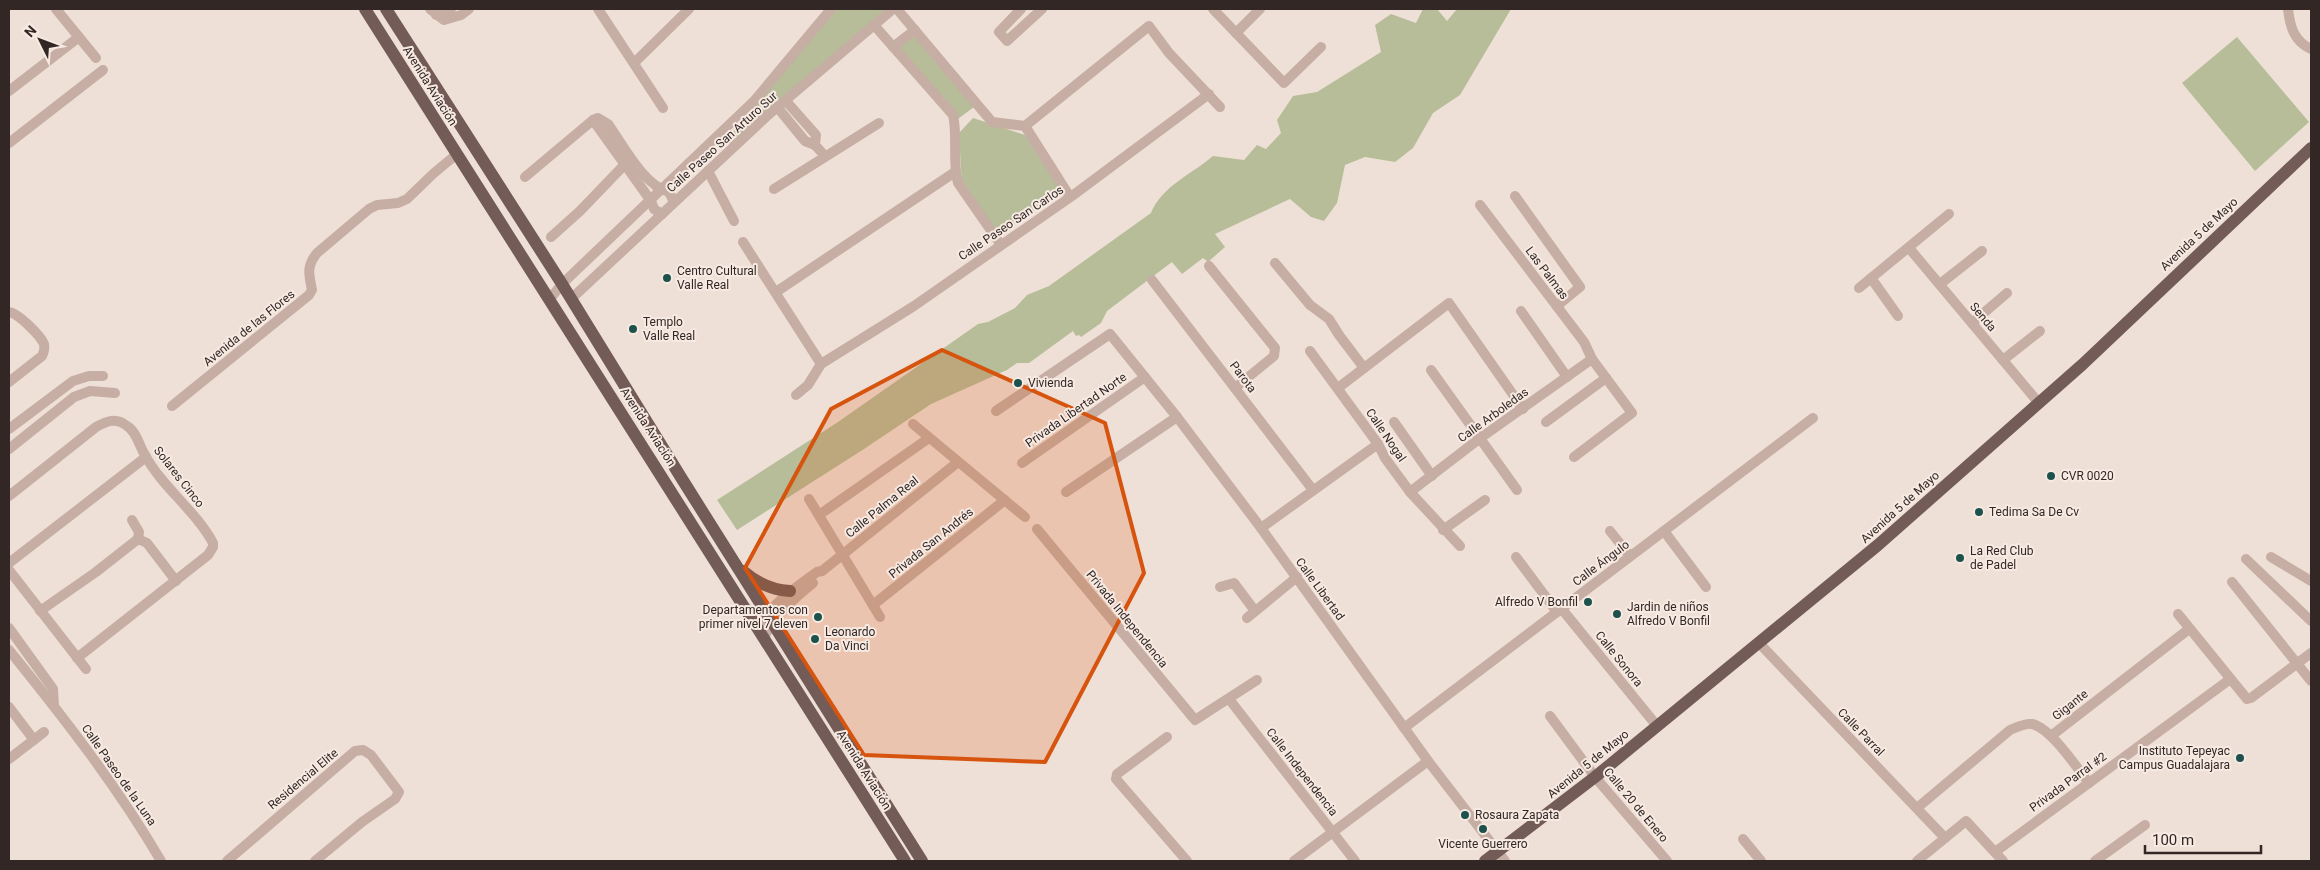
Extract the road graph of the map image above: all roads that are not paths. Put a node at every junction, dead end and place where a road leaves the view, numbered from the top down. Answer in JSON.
{"nodes":[{"id":1,"x":56,"y":9,"type":"edge"},
{"id":2,"x":365,"y":9,"type":"edge"},
{"id":3,"x":386,"y":9,"type":"edge"},
{"id":4,"x":451,"y":9,"type":"edge"},
{"id":5,"x":469,"y":9,"type":"edge"},
{"id":6,"x":598,"y":9,"type":"edge"},
{"id":7,"x":689,"y":9,"type":"edge"},
{"id":8,"x":831,"y":9,"type":"edge"},
{"id":9,"x":895,"y":9,"type":"edge"},
{"id":10,"x":1021,"y":9,"type":"edge"},
{"id":11,"x":1042,"y":9,"type":"edge"},
{"id":12,"x":1213,"y":9,"type":"edge"},
{"id":13,"x":1260,"y":9,"type":"edge"},
{"id":14,"x":2288,"y":9,"type":"edge"},
{"id":15,"x":433,"y":12,"type":"edge"},
{"id":16,"x":874,"y":25,"type":"junction"},
{"id":17,"x":915,"y":30,"type":"junction"},
{"id":18,"x":1236,"y":33,"type":"junction"},
{"id":19,"x":79,"y":37,"type":"junction"},
{"id":20,"x":893,"y":47,"type":"junction"},
{"id":21,"x":1321,"y":47,"type":"dead end"},
{"id":22,"x":2311,"y":49,"type":"edge"},
{"id":23,"x":96,"y":58,"type":"dead end"},
{"id":24,"x":634,"y":63,"type":"junction"},
{"id":25,"x":103,"y":70,"type":"dead end"},
{"id":26,"x":9,"y":91,"type":"edge"},
{"id":27,"x":1209,"y":94,"type":"junction"},
{"id":28,"x":782,"y":104,"type":"junction"},
{"id":29,"x":1220,"y":107,"type":"dead end"},
{"id":30,"x":663,"y":108,"type":"dead end"},
{"id":31,"x":879,"y":122,"type":"dead end"},
{"id":32,"x":1026,"y":126,"type":"junction"},
{"id":33,"x":723,"y":132,"type":"junction"},
{"id":34,"x":9,"y":143,"type":"edge"},
{"id":35,"x":2311,"y":148,"type":"edge"},
{"id":36,"x":729,"y":152,"type":"junction"},
{"id":37,"x":457,"y":154,"type":"junction"},
{"id":38,"x":824,"y":155,"type":"junction"},
{"id":39,"x":628,"y":161,"type":"junction"},
{"id":40,"x":708,"y":171,"type":"junction"},
{"id":41,"x":955,"y":172,"type":"junction"},
{"id":42,"x":525,"y":176,"type":"dead end"},
{"id":43,"x":774,"y":189,"type":"dead end"},
{"id":44,"x":662,"y":190,"type":"junction"},
{"id":45,"x":1515,"y":196,"type":"dead end"},
{"id":46,"x":1070,"y":197,"type":"junction"},
{"id":47,"x":651,"y":200,"type":"junction"},
{"id":48,"x":674,"y":202,"type":"junction"},
{"id":49,"x":1480,"y":205,"type":"dead end"},
{"id":50,"x":662,"y":214,"type":"junction"},
{"id":51,"x":1948,"y":214,"type":"dead end"},
{"id":52,"x":734,"y":221,"type":"dead end"},
{"id":53,"x":551,"y":237,"type":"dead end"},
{"id":54,"x":743,"y":242,"type":"dead end"},
{"id":55,"x":1001,"y":245,"type":"junction"},
{"id":56,"x":1909,"y":248,"type":"junction"},
{"id":57,"x":1982,"y":251,"type":"dead end"},
{"id":58,"x":596,"y":252,"type":"junction"},
{"id":59,"x":1275,"y":263,"type":"dead end"},
{"id":60,"x":608,"y":264,"type":"junction"},
{"id":61,"x":1209,"y":266,"type":"dead end"},
{"id":62,"x":1871,"y":278,"type":"junction"},
{"id":63,"x":1152,"y":280,"type":"dead end"},
{"id":64,"x":562,"y":284,"type":"junction"},
{"id":65,"x":1940,"y":284,"type":"junction"},
{"id":66,"x":1859,"y":288,"type":"dead end"},
{"id":67,"x":776,"y":292,"type":"junction"},
{"id":68,"x":2007,"y":293,"type":"dead end"},
{"id":69,"x":572,"y":299,"type":"junction"},
{"id":70,"x":549,"y":300,"type":"junction"},
{"id":71,"x":1557,"y":306,"type":"junction"},
{"id":72,"x":1521,"y":311,"type":"dead end"},
{"id":73,"x":9,"y":312,"type":"edge"},
{"id":74,"x":1898,"y":316,"type":"dead end"},
{"id":75,"x":1972,"y":323,"type":"junction"},
{"id":76,"x":2040,"y":331,"type":"dead end"},
{"id":77,"x":1310,"y":351,"type":"dead end"},
{"id":78,"x":1592,"y":359,"type":"junction"},
{"id":79,"x":2003,"y":360,"type":"junction"},
{"id":80,"x":821,"y":364,"type":"junction"},
{"id":81,"x":1364,"y":368,"type":"junction"},
{"id":82,"x":1430,"y":370,"type":"dead end"},
{"id":83,"x":103,"y":376,"type":"dead end"},
{"id":84,"x":1145,"y":376,"type":"junction"},
{"id":85,"x":1567,"y":377,"type":"junction"},
{"id":86,"x":1606,"y":378,"type":"junction"},
{"id":87,"x":9,"y":382,"type":"edge"},
{"id":88,"x":1235,"y":388,"type":"junction"},
{"id":89,"x":1338,"y":388,"type":"junction"},
{"id":90,"x":114,"y":393,"type":"dead end"},
{"id":91,"x":796,"y":395,"type":"dead end"},
{"id":92,"x":2038,"y":402,"type":"junction"},
{"id":93,"x":172,"y":406,"type":"dead end"},
{"id":94,"x":35,"y":409,"type":"junction"},
{"id":95,"x":1523,"y":409,"type":"junction"},
{"id":96,"x":996,"y":411,"type":"dead end"},
{"id":97,"x":1177,"y":417,"type":"junction"},
{"id":98,"x":1813,"y":418,"type":"dead end"},
{"id":99,"x":43,"y":422,"type":"junction"},
{"id":100,"x":1394,"y":422,"type":"dead end"},
{"id":101,"x":1546,"y":422,"type":"dead end"},
{"id":102,"x":913,"y":424,"type":"dead end"},
{"id":103,"x":9,"y":429,"type":"edge"},
{"id":104,"x":929,"y":438,"type":"junction"},
{"id":105,"x":1479,"y":439,"type":"junction"},
{"id":106,"x":1378,"y":444,"type":"junction"},
{"id":107,"x":9,"y":449,"type":"edge"},
{"id":108,"x":146,"y":457,"type":"junction"},
{"id":109,"x":1574,"y":457,"type":"dead end"},
{"id":110,"x":958,"y":462,"type":"junction"},
{"id":111,"x":1022,"y":463,"type":"dead end"},
{"id":112,"x":1432,"y":476,"type":"junction"},
{"id":113,"x":1313,"y":490,"type":"junction"},
{"id":114,"x":1516,"y":490,"type":"dead end"},
{"id":115,"x":1066,"y":492,"type":"dead end"},
{"id":116,"x":1410,"y":492,"type":"junction"},
{"id":117,"x":9,"y":496,"type":"edge"},
{"id":118,"x":809,"y":499,"type":"dead end"},
{"id":119,"x":1005,"y":500,"type":"junction"},
{"id":120,"x":1485,"y":500,"type":"dead end"},
{"id":121,"x":819,"y":514,"type":"junction"},
{"id":122,"x":1025,"y":518,"type":"dead end"},
{"id":123,"x":132,"y":520,"type":"dead end"},
{"id":124,"x":1261,"y":528,"type":"junction"},
{"id":125,"x":1037,"y":529,"type":"dead end"},
{"id":126,"x":1443,"y":530,"type":"junction"},
{"id":127,"x":1610,"y":531,"type":"dead end"},
{"id":128,"x":1664,"y":531,"type":"junction"},
{"id":129,"x":138,"y":539,"type":"junction"},
{"id":130,"x":1460,"y":546,"type":"dead end"},
{"id":131,"x":842,"y":555,"type":"junction"},
{"id":132,"x":1630,"y":556,"type":"junction"},
{"id":133,"x":1516,"y":557,"type":"dead end"},
{"id":134,"x":2270,"y":557,"type":"dead end"},
{"id":135,"x":2246,"y":559,"type":"dead end"},
{"id":136,"x":9,"y":563,"type":"edge"},
{"id":137,"x":736,"y":566,"type":"junction"},
{"id":138,"x":9,"y":570,"type":"edge"},
{"id":139,"x":1297,"y":578,"type":"junction"},
{"id":140,"x":176,"y":581,"type":"junction"},
{"id":141,"x":2311,"y":581,"type":"edge"},
{"id":142,"x":2232,"y":582,"type":"dead end"},
{"id":143,"x":1706,"y":586,"type":"dead end"},
{"id":144,"x":1220,"y":587,"type":"dead end"},
{"id":145,"x":792,"y":594,"type":"junction"},
{"id":146,"x":873,"y":605,"type":"junction"},
{"id":147,"x":1559,"y":610,"type":"junction"},
{"id":148,"x":40,"y":611,"type":"junction"},
{"id":149,"x":2178,"y":614,"type":"dead end"},
{"id":150,"x":880,"y":617,"type":"dead end"},
{"id":151,"x":769,"y":618,"type":"junction"},
{"id":152,"x":2311,"y":621,"type":"edge"},
{"id":153,"x":9,"y":628,"type":"edge"},
{"id":154,"x":2189,"y":629,"type":"junction"},
{"id":155,"x":761,"y":632,"type":"junction"},
{"id":156,"x":1759,"y":643,"type":"junction"},
{"id":157,"x":23,"y":645,"type":"junction"},
{"id":158,"x":10,"y":653,"type":"edge"},
{"id":159,"x":2311,"y":653,"type":"edge"},
{"id":160,"x":77,"y":658,"type":"junction"},
{"id":161,"x":2297,"y":663,"type":"junction"},
{"id":162,"x":86,"y":670,"type":"dead end"},
{"id":163,"x":1257,"y":680,"type":"dead end"},
{"id":164,"x":2229,"y":680,"type":"junction"},
{"id":165,"x":2311,"y":681,"type":"edge"},
{"id":166,"x":1229,"y":699,"type":"junction"},
{"id":167,"x":54,"y":706,"type":"junction"},
{"id":168,"x":9,"y":707,"type":"edge"},
{"id":169,"x":1550,"y":716,"type":"dead end"},
{"id":170,"x":1657,"y":726,"type":"junction"},
{"id":171,"x":1404,"y":728,"type":"junction"},
{"id":172,"x":44,"y":732,"type":"dead end"},
{"id":173,"x":2051,"y":736,"type":"junction"},
{"id":174,"x":1167,"y":737,"type":"dead end"},
{"id":175,"x":34,"y":740,"type":"junction"},
{"id":176,"x":9,"y":759,"type":"edge"},
{"id":177,"x":1428,"y":761,"type":"junction"},
{"id":178,"x":1595,"y":777,"type":"junction"},
{"id":179,"x":2088,"y":783,"type":"junction"},
{"id":180,"x":1917,"y":808,"type":"junction"},
{"id":181,"x":2145,"y":824,"type":"dead end"},
{"id":182,"x":1334,"y":832,"type":"junction"},
{"id":183,"x":1945,"y":838,"type":"junction"},
{"id":184,"x":1743,"y":839,"type":"dead end"},
{"id":185,"x":1995,"y":852,"type":"junction"},
{"id":186,"x":1502,"y":856,"type":"edge"},
{"id":187,"x":161,"y":861,"type":"edge"},
{"id":188,"x":227,"y":861,"type":"edge"},
{"id":189,"x":315,"y":861,"type":"edge"},
{"id":190,"x":905,"y":861,"type":"edge"},
{"id":191,"x":922,"y":861,"type":"edge"},
{"id":192,"x":1187,"y":861,"type":"edge"},
{"id":193,"x":1294,"y":861,"type":"edge"},
{"id":194,"x":1355,"y":861,"type":"edge"},
{"id":195,"x":1485,"y":861,"type":"edge"},
{"id":196,"x":1667,"y":861,"type":"edge"},
{"id":197,"x":1761,"y":861,"type":"edge"},
{"id":198,"x":1917,"y":861,"type":"edge"},
{"id":199,"x":2003,"y":861,"type":"edge"},
{"id":200,"x":2095,"y":861,"type":"edge"}],
"edges":[{"from":1,"to":19,"type":"street"},
{"from":2,"to":37,"type":"main road","name":"Avenida Aviación"},
{"from":3,"to":64,"type":"main road","name":"Avenida Aviación"},
{"from":4,"to":15,"type":"street"},
{"from":5,"to":15,"type":"street"},
{"from":6,"to":24,"type":"street"},
{"from":7,"to":24,"type":"street"},
{"from":8,"to":33,"type":"street","name":"Calle Paseo San Arturo Sur"},
{"from":9,"to":16,"type":"street","name":"Calle Paseo San Arturo Sur"},
{"from":9,"to":17,"type":"street"},
{"from":10,"to":11,"type":"street"},
{"from":12,"to":18,"type":"street"},
{"from":13,"to":18,"type":"street"},
{"from":14,"to":22,"type":"street"},
{"from":16,"to":20,"type":"street"},
{"from":16,"to":28,"type":"street","name":"Calle Paseo San Arturo Sur"},
{"from":17,"to":20,"type":"street"},
{"from":17,"to":32,"type":"street"},
{"from":18,"to":21,"type":"street"},
{"from":19,"to":23,"type":"street"},
{"from":19,"to":26,"type":"street"},
{"from":20,"to":41,"type":"street"},
{"from":24,"to":30,"type":"street"},
{"from":25,"to":34,"type":"street"},
{"from":27,"to":29,"type":"street"},
{"from":27,"to":32,"type":"street"},
{"from":27,"to":46,"type":"street","name":"Calle Paseo San Carlos"},
{"from":28,"to":36,"type":"street","name":"Calle Paseo San Arturo Sur"},
{"from":28,"to":38,"type":"street"},
{"from":31,"to":38,"type":"street"},
{"from":32,"to":46,"type":"street"},
{"from":33,"to":36,"type":"street"},
{"from":33,"to":44,"type":"street","name":"Calle Paseo San Arturo Sur"},
{"from":35,"to":92,"type":"main road","name":"Avenida 5 de Mayo"},
{"from":36,"to":40,"type":"street","name":"Calle Paseo San Arturo Sur"},
{"from":37,"to":70,"type":"main road","name":"Avenida Aviación"},
{"from":37,"to":93,"type":"street","name":"Avenida de las Flores"},
{"from":38,"to":43,"type":"street"},
{"from":39,"to":42,"type":"street"},
{"from":39,"to":44,"type":"street"},
{"from":39,"to":47,"type":"street"},
{"from":39,"to":53,"type":"street"},
{"from":40,"to":48,"type":"street","name":"Calle Paseo San Arturo Sur"},
{"from":40,"to":52,"type":"street"},
{"from":41,"to":55,"type":"street"},
{"from":41,"to":67,"type":"street"},
{"from":44,"to":47,"type":"street","name":"Calle Paseo San Arturo Sur"},
{"from":44,"to":48,"type":"street"},
{"from":45,"to":71,"type":"street"},
{"from":46,"to":55,"type":"street","name":"Calle Paseo San Carlos"},
{"from":47,"to":50,"type":"street"},
{"from":47,"to":58,"type":"street","name":"Calle Paseo San Arturo Sur"},
{"from":48,"to":50,"type":"street","name":"Calle Paseo San Arturo Sur"},
{"from":49,"to":71,"type":"street","name":"Las Palmas"},
{"from":50,"to":60,"type":"street","name":"Calle Paseo San Arturo Sur"},
{"from":51,"to":56,"type":"street"},
{"from":54,"to":67,"type":"street"},
{"from":55,"to":80,"type":"street","name":"Calle Paseo San Carlos"},
{"from":56,"to":62,"type":"street"},
{"from":56,"to":65,"type":"street","name":"Senda"},
{"from":57,"to":65,"type":"street"},
{"from":58,"to":60,"type":"street"},
{"from":58,"to":64,"type":"street","name":"Calle Paseo San Arturo Sur"},
{"from":59,"to":81,"type":"street"},
{"from":60,"to":69,"type":"street","name":"Calle Paseo San Arturo Sur"},
{"from":61,"to":88,"type":"street"},
{"from":62,"to":66,"type":"street"},
{"from":62,"to":74,"type":"street"},
{"from":63,"to":88,"type":"street","name":"Parota"},
{"from":64,"to":69,"type":"main road","name":"Avenida Aviación"},
{"from":64,"to":70,"type":"street","name":"Calle Paseo San Arturo Sur"},
{"from":65,"to":75,"type":"street","name":"Senda"},
{"from":67,"to":80,"type":"street"},
{"from":68,"to":75,"type":"street"},
{"from":69,"to":137,"type":"main road","name":"Avenida Aviación"},
{"from":70,"to":155,"type":"main road","name":"Avenida Aviación"},
{"from":71,"to":78,"type":"street","name":"Las Palmas"},
{"from":72,"to":85,"type":"street"},
{"from":73,"to":87,"type":"street"},
{"from":75,"to":79,"type":"street","name":"Senda"},
{"from":76,"to":79,"type":"street"},
{"from":77,"to":89,"type":"street","name":"Calle Nogal"},
{"from":78,"to":85,"type":"street","name":"Calle Arboledas"},
{"from":78,"to":86,"type":"street","name":"Las Palmas"},
{"from":79,"to":92,"type":"street","name":"Senda"},
{"from":80,"to":91,"type":"street","name":"Calle Paseo San Carlos"},
{"from":81,"to":89,"type":"street"},
{"from":81,"to":95,"type":"street"},
{"from":82,"to":105,"type":"street"},
{"from":83,"to":94,"type":"street"},
{"from":84,"to":96,"type":"street","name":"Calle Libertad"},
{"from":84,"to":97,"type":"street","name":"Calle Libertad"},
{"from":84,"to":111,"type":"street","name":"Privada Libertad Norte"},
{"from":85,"to":95,"type":"street","name":"Calle Arboledas"},
{"from":86,"to":101,"type":"street"},
{"from":86,"to":109,"type":"street","name":"Las Palmas"},
{"from":88,"to":113,"type":"street","name":"Parota"},
{"from":89,"to":106,"type":"street","name":"Calle Nogal"},
{"from":90,"to":99,"type":"street"},
{"from":92,"to":156,"type":"main road","name":"Avenida 5 de Mayo"},
{"from":94,"to":99,"type":"street"},
{"from":94,"to":103,"type":"street"},
{"from":95,"to":105,"type":"street","name":"Calle Arboledas"},
{"from":97,"to":115,"type":"street"},
{"from":97,"to":124,"type":"street","name":"Calle Libertad"},
{"from":98,"to":128,"type":"street","name":"Calle Ángulo"},
{"from":99,"to":107,"type":"street"},
{"from":100,"to":112,"type":"street"},
{"from":102,"to":104,"type":"street"},
{"from":104,"to":110,"type":"street"},
{"from":104,"to":121,"type":"street"},
{"from":105,"to":112,"type":"street","name":"Calle Arboledas"},
{"from":105,"to":114,"type":"street"},
{"from":106,"to":113,"type":"street"},
{"from":106,"to":116,"type":"street","name":"Calle Nogal"},
{"from":108,"to":117,"type":"street","name":"Solares Cinco"},
{"from":108,"to":136,"type":"street"},
{"from":108,"to":140,"type":"street","name":"Solares Cinco"},
{"from":110,"to":119,"type":"street"},
{"from":110,"to":131,"type":"street","name":"Calle Palma Real"},
{"from":112,"to":116,"type":"street","name":"Calle Arboledas"},
{"from":113,"to":124,"type":"street"},
{"from":116,"to":126,"type":"street","name":"Calle Nogal"},
{"from":118,"to":121,"type":"street"},
{"from":119,"to":122,"type":"street"},
{"from":119,"to":146,"type":"street","name":"Privada San Andrés"},
{"from":120,"to":126,"type":"street"},
{"from":121,"to":131,"type":"street"},
{"from":123,"to":129,"type":"street"},
{"from":124,"to":139,"type":"street","name":"Calle Libertad"},
{"from":125,"to":166,"type":"street","name":"Privada Independencia"},
{"from":126,"to":130,"type":"street","name":"Calle Nogal"},
{"from":127,"to":132,"type":"street"},
{"from":128,"to":132,"type":"street","name":"Calle Ángulo"},
{"from":128,"to":143,"type":"street"},
{"from":129,"to":140,"type":"street"},
{"from":129,"to":148,"type":"street"},
{"from":131,"to":145,"type":"street","name":"Calle Palma Real"},
{"from":131,"to":146,"type":"street"},
{"from":132,"to":147,"type":"street","name":"Calle Ángulo"},
{"from":133,"to":147,"type":"street","name":"Calle Sonora"},
{"from":134,"to":141,"type":"street"},
{"from":135,"to":152,"type":"street"},
{"from":137,"to":145,"type":"main road"},
{"from":137,"to":151,"type":"main road","name":"Avenida Aviación"},
{"from":138,"to":148,"type":"street"},
{"from":139,"to":144,"type":"street"},
{"from":139,"to":171,"type":"street","name":"Calle Libertad"},
{"from":140,"to":160,"type":"street","name":"Solares Cinco"},
{"from":142,"to":161,"type":"street"},
{"from":145,"to":151,"type":"street","name":"Calle Palma Real"},
{"from":146,"to":150,"type":"street"},
{"from":147,"to":170,"type":"street","name":"Calle Sonora"},
{"from":147,"to":171,"type":"street","name":"Calle Ángulo"},
{"from":148,"to":160,"type":"street"},
{"from":149,"to":154,"type":"street"},
{"from":151,"to":155,"type":"street","name":"Calle Palma Real"},
{"from":151,"to":191,"type":"main road","name":"Avenida Aviación"},
{"from":153,"to":157,"type":"street","name":"Calle Paseo de la Luna"},
{"from":154,"to":164,"type":"street"},
{"from":154,"to":173,"type":"street","name":"Gigante"},
{"from":155,"to":190,"type":"main road","name":"Avenida Aviación"},
{"from":156,"to":170,"type":"main road","name":"Avenida 5 de Mayo"},
{"from":156,"to":180,"type":"street","name":"Calle Parral"},
{"from":157,"to":158,"type":"street"},
{"from":157,"to":167,"type":"street","name":"Calle Paseo de la Luna"},
{"from":158,"to":167,"type":"street","name":"Calle Paseo de la Luna"},
{"from":159,"to":161,"type":"street"},
{"from":160,"to":162,"type":"street"},
{"from":161,"to":164,"type":"street"},
{"from":161,"to":165,"type":"street"},
{"from":163,"to":166,"type":"street"},
{"from":164,"to":179,"type":"street","name":"Privada Parral #2"},
{"from":166,"to":182,"type":"street","name":"Calle Independencia"},
{"from":167,"to":187,"type":"street","name":"Calle Paseo de la Luna"},
{"from":168,"to":175,"type":"street"},
{"from":169,"to":178,"type":"street","name":"Calle 20 de Enero"},
{"from":170,"to":178,"type":"main road","name":"Avenida 5 de Mayo"},
{"from":171,"to":177,"type":"street","name":"Calle Libertad"},
{"from":172,"to":175,"type":"street"},
{"from":173,"to":179,"type":"street"},
{"from":173,"to":180,"type":"street","name":"Gigante"},
{"from":174,"to":192,"type":"street"},
{"from":175,"to":176,"type":"street"},
{"from":177,"to":182,"type":"street"},
{"from":177,"to":186,"type":"street","name":"Calle Libertad"},
{"from":178,"to":186,"type":"main road","name":"Avenida 5 de Mayo"},
{"from":178,"to":196,"type":"street","name":"Calle 20 de Enero"},
{"from":179,"to":185,"type":"street","name":"Privada Parral #2"},
{"from":180,"to":183,"type":"street","name":"Calle Parral"},
{"from":181,"to":200,"type":"street"},
{"from":182,"to":193,"type":"street"},
{"from":182,"to":194,"type":"street","name":"Calle Independencia"},
{"from":183,"to":185,"type":"street"},
{"from":183,"to":198,"type":"street"},
{"from":184,"to":197,"type":"street"},
{"from":185,"to":199,"type":"street"},
{"from":186,"to":195,"type":"main road","name":"Avenida 5 de Mayo"},
{"from":188,"to":189,"type":"street","name":"Residencial Elite"}]}
